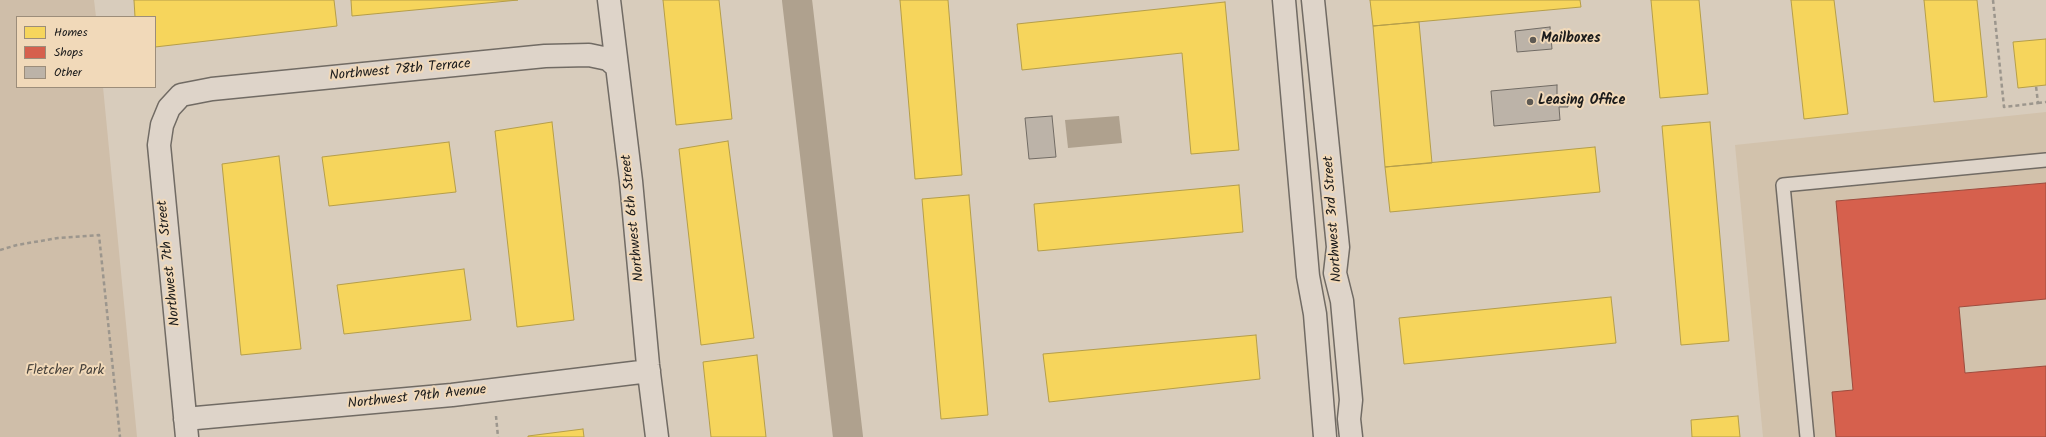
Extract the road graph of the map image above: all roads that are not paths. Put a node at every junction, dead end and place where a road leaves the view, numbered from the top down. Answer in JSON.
{"nodes":[{"id":1,"x":609,"y":0,"type":"edge"},
{"id":2,"x":1284,"y":0,"type":"edge"},
{"id":3,"x":1313,"y":0,"type":"edge"},
{"id":4,"x":617,"y":67,"type":"junction"},
{"id":5,"x":181,"y":95,"type":"joint"},
{"id":6,"x":2046,"y":160,"type":"edge"},
{"id":7,"x":649,"y":371,"type":"junction"},
{"id":8,"x":186,"y":428,"type":"edge"},
{"id":9,"x":657,"y":437,"type":"edge"},
{"id":10,"x":1325,"y":437,"type":"edge"},
{"id":11,"x":1351,"y":437,"type":"edge"},
{"id":12,"x":1807,"y":437,"type":"edge"}],
"edges":[{"from":1,"to":4,"type":"street","name":"Northwest 6th Street"},
{"from":2,"to":10,"type":"street","name":"Northwest 3rd Street"},
{"from":3,"to":11,"type":"street","name":"Northwest 3rd Street"},
{"from":4,"to":5,"type":"street","name":"Northwest 78th Terrace"},
{"from":4,"to":7,"type":"street","name":"Northwest 6th Street"},
{"from":5,"to":8,"type":"street","name":"Northwest 7th Street"},
{"from":6,"to":12,"type":"lane"},
{"from":7,"to":8,"type":"street","name":"Northwest 79th Avenue"},
{"from":7,"to":9,"type":"street","name":"Northwest 6th Street"}]}
